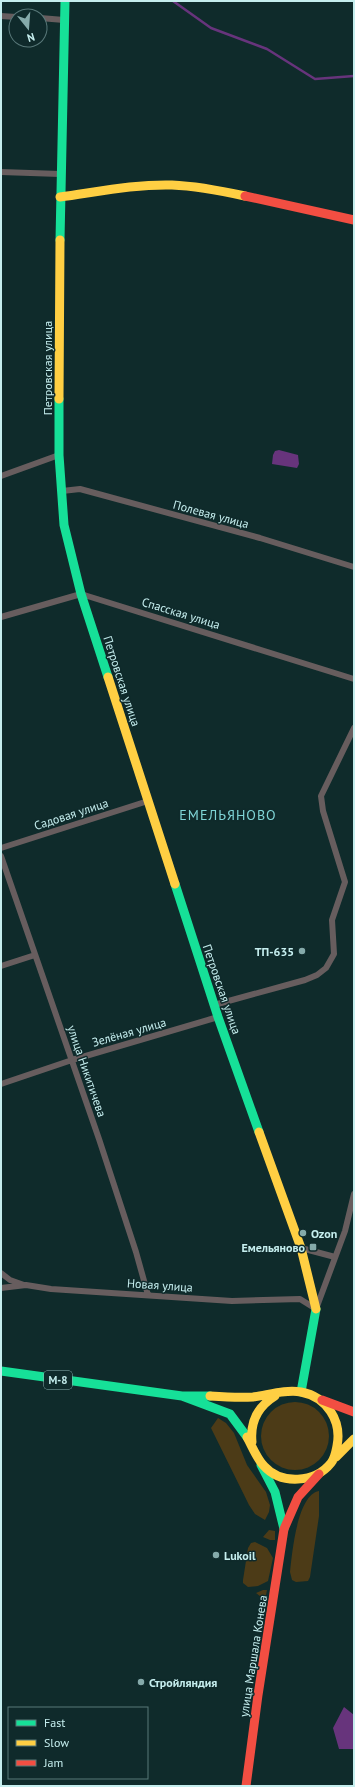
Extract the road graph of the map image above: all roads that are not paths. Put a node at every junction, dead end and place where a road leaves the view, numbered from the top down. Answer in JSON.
{"nodes":[{"id":1,"x":65,"y":1,"type":"edge"},
{"id":2,"x":48,"y":19,"type":"edge"},
{"id":3,"x":64,"y":20,"type":"junction"},
{"id":4,"x":1,"y":172,"type":"edge"},
{"id":5,"x":60,"y":174,"type":"junction"},
{"id":6,"x":60,"y":197,"type":"junction"},
{"id":7,"x":354,"y":220,"type":"edge"},
{"id":8,"x":59,"y":455,"type":"junction"},
{"id":9,"x":1,"y":476,"type":"edge"},
{"id":10,"x":62,"y":491,"type":"junction"},
{"id":11,"x":354,"y":567,"type":"edge"},
{"id":12,"x":81,"y":594,"type":"junction"},
{"id":13,"x":1,"y":617,"type":"edge"},
{"id":14,"x":354,"y":679,"type":"edge"},
{"id":15,"x":354,"y":728,"type":"edge"},
{"id":16,"x":148,"y":801,"type":"junction"},
{"id":17,"x":1,"y":848,"type":"edge"},
{"id":18,"x":1,"y":856,"type":"edge"},
{"id":19,"x":35,"y":955,"type":"junction"},
{"id":20,"x":1,"y":966,"type":"edge"},
{"id":21,"x":214,"y":1005,"type":"junction"},
{"id":22,"x":218,"y":1017,"type":"junction"},
{"id":23,"x":72,"y":1060,"type":"junction"},
{"id":24,"x":1,"y":1084,"type":"edge"},
{"id":25,"x":354,"y":1194,"type":"edge"},
{"id":26,"x":301,"y":1248,"type":"junction"},
{"id":27,"x":335,"y":1257,"type":"junction"},
{"id":28,"x":1,"y":1273,"type":"edge"},
{"id":29,"x":26,"y":1285,"type":"junction"},
{"id":30,"x":1,"y":1288,"type":"edge"},
{"id":31,"x":148,"y":1295,"type":"junction"},
{"id":32,"x":316,"y":1309,"type":"junction"},
{"id":33,"x":1,"y":1371,"type":"edge"},
{"id":34,"x":292,"y":1392,"type":"junction"},
{"id":35,"x":306,"y":1393,"type":"junction"},
{"id":36,"x":182,"y":1396,"type":"junction"},
{"id":37,"x":354,"y":1412,"type":"edge"},
{"id":38,"x":354,"y":1439,"type":"edge"},
{"id":39,"x":252,"y":1446,"type":"junction"},
{"id":40,"x":258,"y":1460,"type":"junction"},
{"id":41,"x":332,"y":1462,"type":"junction"},
{"id":42,"x":319,"y":1474,"type":"junction"},
{"id":43,"x":284,"y":1529,"type":"junction"},
{"id":44,"x":246,"y":1786,"type":"edge"}],
"edges":[{"from":1,"to":3,"type":"street","name":"Петровская улица"},
{"from":2,"to":3,"type":"street"},
{"from":3,"to":5,"type":"street","name":"Петровская улица"},
{"from":4,"to":5,"type":"street"},
{"from":5,"to":6,"type":"street","name":"Петровская улица"},
{"from":6,"to":7,"type":"street"},
{"from":6,"to":8,"type":"street","name":"Петровская улица"},
{"from":8,"to":9,"type":"street"},
{"from":8,"to":10,"type":"street","name":"Петровская улица"},
{"from":10,"to":11,"type":"street","name":"Полевая улица"},
{"from":10,"to":12,"type":"street","name":"Петровская улица"},
{"from":12,"to":13,"type":"street"},
{"from":12,"to":14,"type":"street","name":"Спасская улица"},
{"from":12,"to":16,"type":"street","name":"Петровская улица"},
{"from":15,"to":21,"type":"street"},
{"from":16,"to":17,"type":"street","name":"Садовая улица"},
{"from":16,"to":21,"type":"street","name":"Петровская улица"},
{"from":18,"to":19,"type":"street","name":"улица Никитичева"},
{"from":19,"to":20,"type":"street"},
{"from":19,"to":23,"type":"street","name":"улица Никитичева"},
{"from":21,"to":22,"type":"street","name":"Петровская улица"},
{"from":22,"to":23,"type":"street","name":"Зелёная улица"},
{"from":22,"to":26,"type":"street","name":"Петровская улица"},
{"from":23,"to":24,"type":"street","name":"Зелёная улица"},
{"from":23,"to":31,"type":"street","name":"улица Никитичева"},
{"from":25,"to":27,"type":"street"},
{"from":26,"to":27,"type":"street"},
{"from":26,"to":32,"type":"street","name":"Петровская улица"},
{"from":27,"to":32,"type":"street"},
{"from":28,"to":29,"type":"street"},
{"from":29,"to":30,"type":"street","name":"Новая улица"},
{"from":29,"to":31,"type":"street","name":"Новая улица"},
{"from":31,"to":32,"type":"street","name":"Новая улица"},
{"from":32,"to":35,"type":"street","name":"Петровская улица"},
{"from":33,"to":36,"type":"street","number":"М-8"},
{"from":34,"to":35,"type":"street","number":"М-8"},
{"from":34,"to":36,"type":"street","number":"М-8"},
{"from":34,"to":39,"type":"street","number":"М-8"},
{"from":35,"to":37,"type":"street","number":"М-8"},
{"from":35,"to":41,"type":"street"},
{"from":36,"to":39,"type":"street","number":"М-8"},
{"from":38,"to":41,"type":"street","number":"М-8"},
{"from":39,"to":40,"type":"street","number":"М-8"},
{"from":40,"to":42,"type":"street","number":"М-8"},
{"from":40,"to":43,"type":"street"},
{"from":41,"to":42,"type":"street","number":"М-8"},
{"from":42,"to":43,"type":"street"},
{"from":43,"to":44,"type":"street","name":"улица Маршала Конева"}]}
